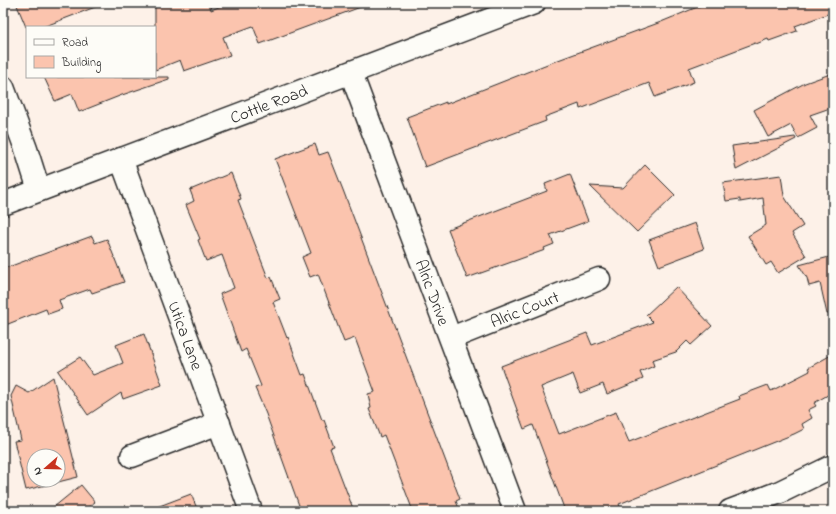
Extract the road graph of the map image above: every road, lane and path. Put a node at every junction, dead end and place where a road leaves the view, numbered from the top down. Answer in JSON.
{"nodes":[{"id":1,"x":534,"y":3,"type":"edge"},
{"id":2,"x":490,"y":11,"type":"edge"},
{"id":3,"x":351,"y":73,"type":"junction"},
{"id":4,"x":3,"y":86,"type":"edge"},
{"id":5,"x":121,"y":159,"type":"junction"},
{"id":6,"x":39,"y":190,"type":"junction"},
{"id":7,"x":3,"y":204,"type":"edge"},
{"id":8,"x":598,"y":279,"type":"dead end"},
{"id":9,"x":451,"y":338,"type":"junction"},
{"id":10,"x":219,"y":423,"type":"junction"},
{"id":11,"x":132,"y":456,"type":"dead end"},
{"id":12,"x":833,"y":466,"type":"edge"},
{"id":13,"x":251,"y":511,"type":"edge"},
{"id":14,"x":515,"y":511,"type":"edge"},
{"id":15,"x":730,"y":511,"type":"edge"}],
"edges":[{"from":1,"to":2,"type":"street","name":"Cottle Road"},
{"from":2,"to":3,"type":"street","name":"Cottle Road"},
{"from":3,"to":5,"type":"street","name":"Cottle Road"},
{"from":3,"to":9,"type":"street","name":"Alric Drive"},
{"from":4,"to":6,"type":"street"},
{"from":5,"to":6,"type":"street","name":"Cottle Road"},
{"from":5,"to":10,"type":"street","name":"Utica Lane"},
{"from":6,"to":7,"type":"street","name":"Cottle Road"},
{"from":8,"to":9,"type":"street","name":"Alric Court"},
{"from":9,"to":14,"type":"street","name":"Alric Drive"},
{"from":10,"to":11,"type":"street"},
{"from":10,"to":13,"type":"street","name":"Utica Lane"},
{"from":12,"to":15,"type":"street"}]}
